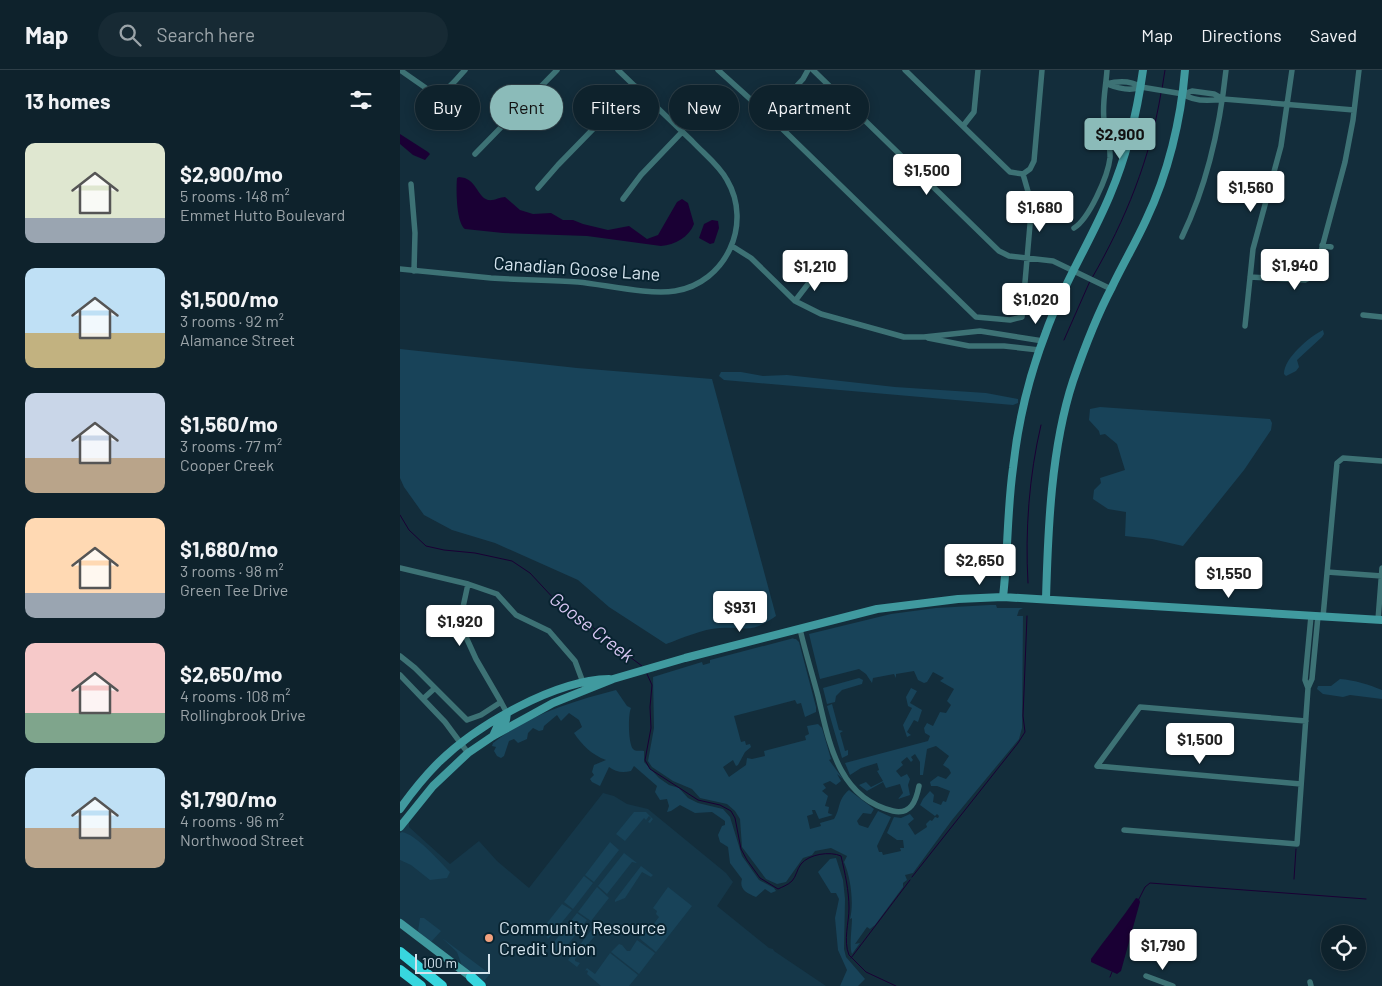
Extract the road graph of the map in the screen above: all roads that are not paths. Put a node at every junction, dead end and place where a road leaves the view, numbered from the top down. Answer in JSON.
{"nodes":[{"id":1,"x":400,"y":70,"type":"edge"},
{"id":2,"x":465,"y":70,"type":"edge"},
{"id":3,"x":557,"y":70,"type":"edge"},
{"id":4,"x":618,"y":70,"type":"edge"},
{"id":5,"x":718,"y":70,"type":"edge"},
{"id":6,"x":808,"y":70,"type":"edge"},
{"id":7,"x":813,"y":70,"type":"edge"},
{"id":8,"x":905,"y":70,"type":"edge"},
{"id":9,"x":978,"y":70,"type":"edge"},
{"id":10,"x":1042,"y":70,"type":"edge"},
{"id":11,"x":1107,"y":70,"type":"edge"},
{"id":12,"x":1143,"y":70,"type":"edge"},
{"id":13,"x":1185,"y":70,"type":"edge"},
{"id":14,"x":1226,"y":70,"type":"edge"},
{"id":15,"x":1292,"y":70,"type":"edge"},
{"id":16,"x":1359,"y":70,"type":"edge"},
{"id":17,"x":1106,"y":84,"type":"junction"},
{"id":18,"x":634,"y":85,"type":"edge"},
{"id":19,"x":797,"y":85,"type":"edge"},
{"id":20,"x":1141,"y":87,"type":"junction"},
{"id":21,"x":1183,"y":94,"type":"junction"},
{"id":22,"x":749,"y":98,"type":"edge"},
{"id":23,"x":1223,"y":99,"type":"junction"},
{"id":24,"x":1288,"y":104,"type":"junction"},
{"id":25,"x":659,"y":109,"type":"edge"},
{"id":26,"x":1354,"y":110,"type":"junction"},
{"id":27,"x":963,"y":126,"type":"junction"},
{"id":28,"x":592,"y":130,"type":"edge"},
{"id":29,"x":783,"y":130,"type":"edge"},
{"id":30,"x":682,"y":132,"type":"junction"},
{"id":31,"x":475,"y":154,"type":"dead end"},
{"id":32,"x":1022,"y":174,"type":"junction"},
{"id":33,"x":411,"y":184,"type":"dead end"},
{"id":34,"x":538,"y":188,"type":"dead end"},
{"id":35,"x":623,"y":199,"type":"dead end"},
{"id":36,"x":1074,"y":228,"type":"dead end"},
{"id":37,"x":1182,"y":236,"type":"dead end"},
{"id":38,"x":1322,"y":245,"type":"junction"},
{"id":39,"x":732,"y":246,"type":"junction"},
{"id":40,"x":1331,"y":247,"type":"dead end"},
{"id":41,"x":1028,"y":258,"type":"junction"},
{"id":42,"x":400,"y":269,"type":"edge"},
{"id":43,"x":1073,"y":270,"type":"junction"},
{"id":44,"x":414,"y":271,"type":"junction"},
{"id":45,"x":818,"y":271,"type":"dead end"},
{"id":46,"x":1250,"y":277,"type":"junction"},
{"id":47,"x":1111,"y":289,"type":"junction"},
{"id":48,"x":795,"y":301,"type":"junction"},
{"id":49,"x":1363,"y":316,"type":"dead end"},
{"id":50,"x":1382,"y":317,"type":"edge"},
{"id":51,"x":1246,"y":326,"type":"dead end"},
{"id":52,"x":924,"y":337,"type":"junction"},
{"id":53,"x":1042,"y":341,"type":"junction"},
{"id":54,"x":1040,"y":350,"type":"junction"},
{"id":55,"x":1382,"y":461,"type":"edge"},
{"id":56,"x":400,"y":568,"type":"edge"},
{"id":57,"x":1382,"y":568,"type":"edge"},
{"id":58,"x":1327,"y":572,"type":"junction"},
{"id":59,"x":1382,"y":576,"type":"edge"},
{"id":60,"x":468,"y":584,"type":"junction"},
{"id":61,"x":1003,"y":597,"type":"junction"},
{"id":62,"x":1046,"y":599,"type":"junction"},
{"id":63,"x":1317,"y":616,"type":"junction"},
{"id":64,"x":1380,"y":620,"type":"edge"},
{"id":65,"x":800,"y":629,"type":"junction"},
{"id":66,"x":400,"y":656,"type":"edge"},
{"id":67,"x":400,"y":675,"type":"edge"},
{"id":68,"x":585,"y":687,"type":"junction"},
{"id":69,"x":435,"y":688,"type":"junction"},
{"id":70,"x":424,"y":698,"type":"junction"},
{"id":71,"x":501,"y":702,"type":"junction"},
{"id":72,"x":507,"y":713,"type":"junction"},
{"id":73,"x":1306,"y":722,"type":"junction"},
{"id":74,"x":493,"y":736,"type":"junction"},
{"id":75,"x":461,"y":744,"type":"junction"},
{"id":76,"x":468,"y":753,"type":"junction"},
{"id":77,"x":1301,"y":784,"type":"junction"},
{"id":78,"x":920,"y":786,"type":"dead end"},
{"id":79,"x":400,"y":809,"type":"edge"},
{"id":80,"x":400,"y":828,"type":"edge"},
{"id":81,"x":1124,"y":830,"type":"dead end"},
{"id":82,"x":400,"y":923,"type":"edge"},
{"id":83,"x":400,"y":952,"type":"edge"},
{"id":84,"x":400,"y":970,"type":"edge"},
{"id":85,"x":1146,"y":976,"type":"dead end"},
{"id":86,"x":470,"y":977,"type":"joint"},
{"id":87,"x":442,"y":985,"type":"edge"},
{"id":88,"x":421,"y":986,"type":"edge"},
{"id":89,"x":482,"y":986,"type":"edge"},
{"id":90,"x":1173,"y":986,"type":"edge"}],
"edges":[{"from":1,"to":2,"type":"street"},
{"from":3,"to":31,"type":"street"},
{"from":4,"to":18,"type":"street","name":"Canadian Goose Lane"},
{"from":5,"to":22,"type":"street"},
{"from":6,"to":19,"type":"street"},
{"from":7,"to":41,"type":"street"},
{"from":8,"to":27,"type":"street"},
{"from":9,"to":27,"type":"street"},
{"from":10,"to":32,"type":"street"},
{"from":11,"to":17,"type":"street"},
{"from":12,"to":20,"type":"main road"},
{"from":13,"to":21,"type":"main road"},
{"from":14,"to":23,"type":"street"},
{"from":15,"to":24,"type":"street"},
{"from":16,"to":26,"type":"street"},
{"from":17,"to":20,"type":"street"},
{"from":17,"to":36,"type":"street"},
{"from":20,"to":21,"type":"street"},
{"from":20,"to":43,"type":"main road"},
{"from":21,"to":23,"type":"street"},
{"from":21,"to":47,"type":"main road"},
{"from":23,"to":24,"type":"street"},
{"from":23,"to":37,"type":"street"},
{"from":24,"to":26,"type":"street"},
{"from":24,"to":46,"type":"street"},
{"from":25,"to":30,"type":"street","name":"Canadian Goose Lane"},
{"from":26,"to":38,"type":"street"},
{"from":27,"to":32,"type":"street"},
{"from":28,"to":34,"type":"street"},
{"from":29,"to":41,"type":"street"},
{"from":30,"to":35,"type":"street"},
{"from":30,"to":39,"type":"street","name":"Canadian Goose Lane"},
{"from":32,"to":41,"type":"street"},
{"from":33,"to":44,"type":"street"},
{"from":38,"to":40,"type":"street"},
{"from":38,"to":46,"type":"street"},
{"from":39,"to":44,"type":"street","name":"Canadian Goose Lane"},
{"from":39,"to":48,"type":"street"},
{"from":41,"to":43,"type":"street"},
{"from":42,"to":44,"type":"street","name":"Canadian Goose Lane"},
{"from":43,"to":47,"type":"street"},
{"from":43,"to":53,"type":"main road"},
{"from":45,"to":48,"type":"street"},
{"from":46,"to":51,"type":"street"},
{"from":47,"to":62,"type":"main road"},
{"from":48,"to":52,"type":"street"},
{"from":49,"to":50,"type":"street"},
{"from":52,"to":53,"type":"street"},
{"from":52,"to":54,"type":"street"},
{"from":53,"to":54,"type":"main road"},
{"from":54,"to":61,"type":"main road"},
{"from":55,"to":58,"type":"street"},
{"from":56,"to":60,"type":"street"},
{"from":57,"to":59,"type":"street"},
{"from":58,"to":59,"type":"street"},
{"from":58,"to":63,"type":"street"},
{"from":59,"to":64,"type":"street"},
{"from":60,"to":68,"type":"street"},
{"from":60,"to":71,"type":"street"},
{"from":61,"to":62,"type":"main road"},
{"from":61,"to":65,"type":"main road"},
{"from":62,"to":63,"type":"main road"},
{"from":63,"to":64,"type":"main road"},
{"from":63,"to":73,"type":"street"},
{"from":65,"to":68,"type":"main road"},
{"from":65,"to":78,"type":"street"},
{"from":66,"to":69,"type":"street"},
{"from":67,"to":70,"type":"street"},
{"from":68,"to":72,"type":"main road"},
{"from":68,"to":74,"type":"main road"},
{"from":69,"to":70,"type":"street"},
{"from":69,"to":71,"type":"street"},
{"from":70,"to":75,"type":"street"},
{"from":71,"to":72,"type":"street"},
{"from":72,"to":74,"type":"main road"},
{"from":72,"to":75,"type":"main road"},
{"from":73,"to":77,"type":"street"},
{"from":73,"to":77,"type":"street"},
{"from":74,"to":76,"type":"main road"},
{"from":75,"to":76,"type":"street"},
{"from":75,"to":79,"type":"main road"},
{"from":76,"to":80,"type":"main road"},
{"from":77,"to":81,"type":"street"},
{"from":82,"to":86,"type":"main road"},
{"from":83,"to":87,"type":"highway"},
{"from":84,"to":88,"type":"highway"},
{"from":85,"to":90,"type":"street"},
{"from":86,"to":89,"type":"highway"}]}
